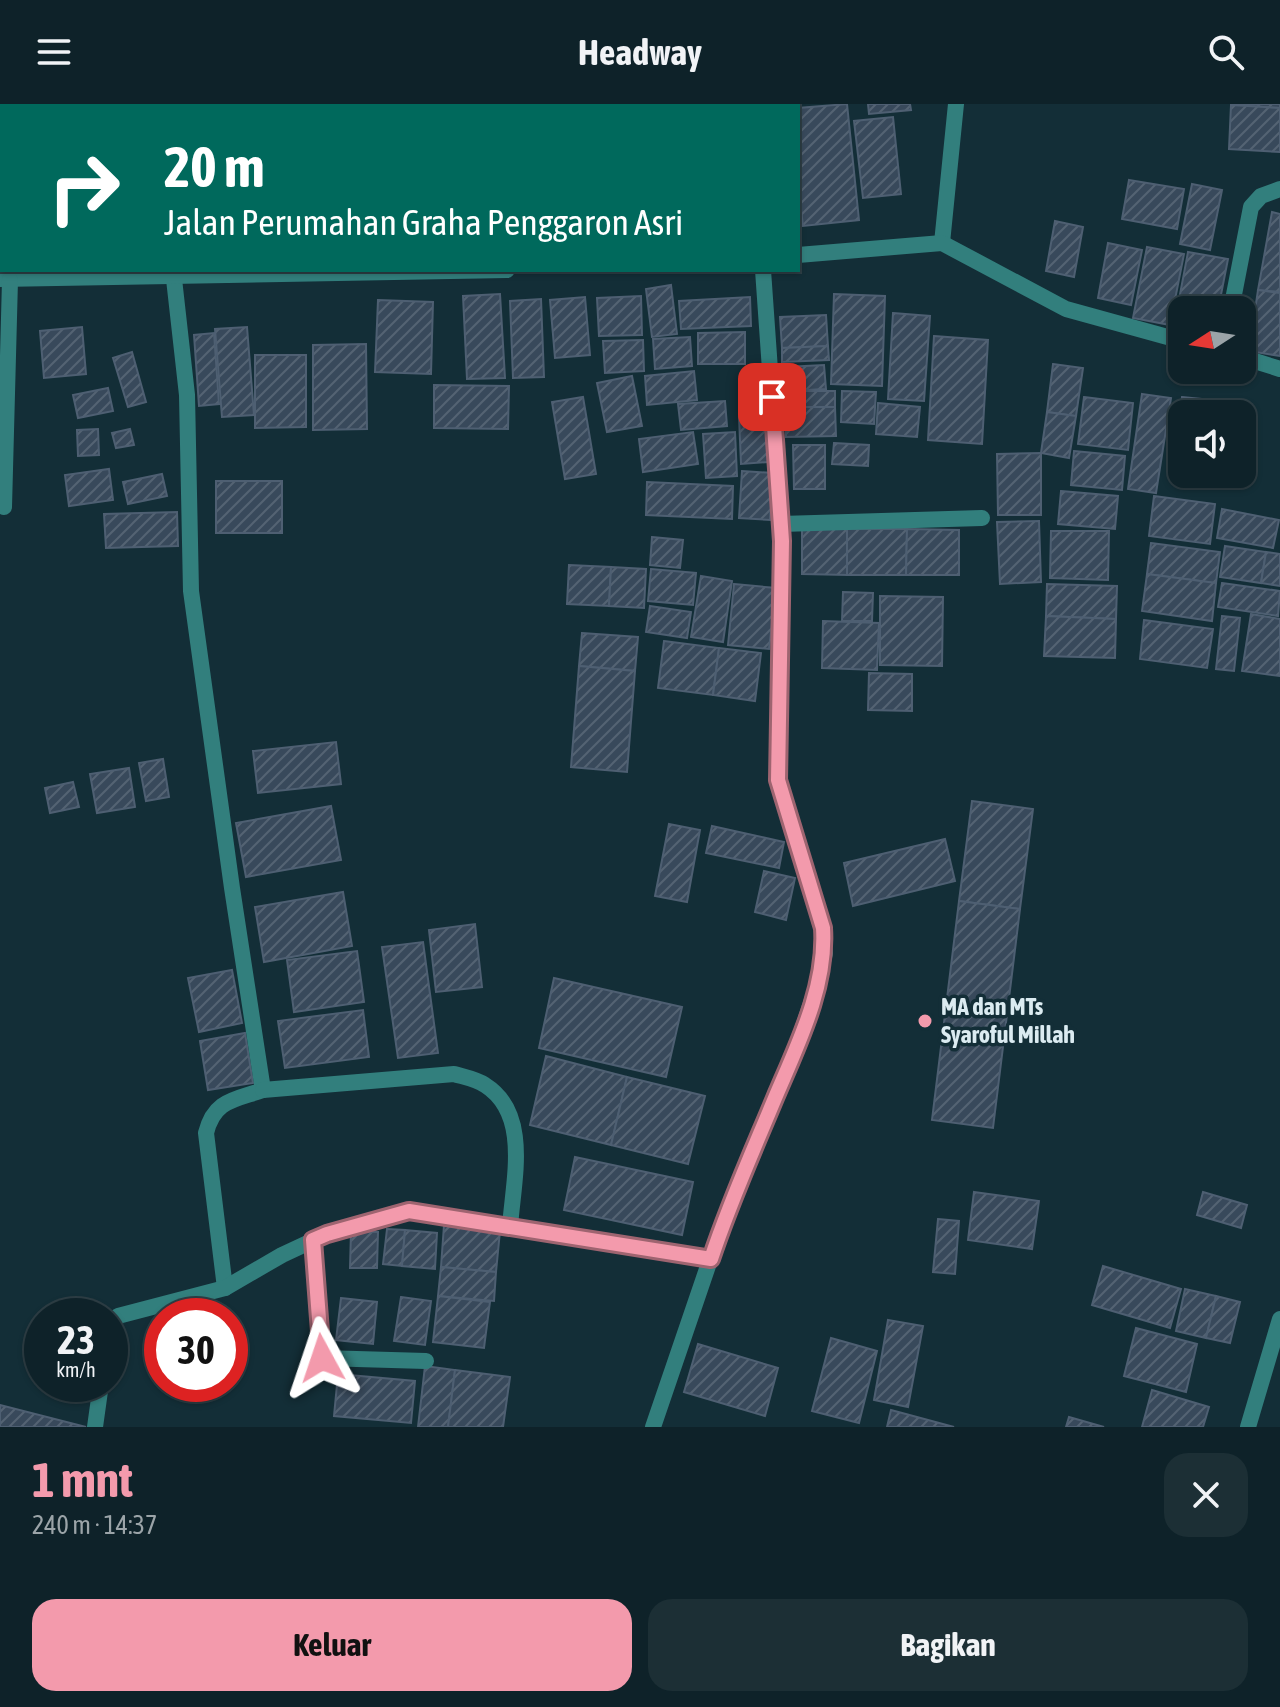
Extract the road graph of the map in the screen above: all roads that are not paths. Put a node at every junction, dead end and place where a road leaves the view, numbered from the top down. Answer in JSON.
{"nodes":[{"id":1,"x":956,"y":104,"type":"edge"},
{"id":2,"x":1280,"y":189,"type":"edge"},
{"id":3,"x":942,"y":243,"type":"junction"},
{"id":4,"x":800,"y":255,"type":"edge"},
{"id":5,"x":331,"y":272,"type":"edge"},
{"id":6,"x":763,"y":272,"type":"edge"},
{"id":7,"x":173,"y":274,"type":"edge"},
{"id":8,"x":5,"y":280,"type":"edge"},
{"id":9,"x":1234,"y":296,"type":"edge"},
{"id":10,"x":1168,"y":337,"type":"edge"},
{"id":11,"x":1256,"y":361,"type":"edge"},
{"id":12,"x":1280,"y":369,"type":"edge"},
{"id":13,"x":4,"y":507,"type":"dead end"},
{"id":14,"x":982,"y":518,"type":"dead end"},
{"id":15,"x":781,"y":524,"type":"junction"},
{"id":16,"x":263,"y":1090,"type":"junction"},
{"id":17,"x":510,"y":1227,"type":"junction"},
{"id":18,"x":313,"y":1240,"type":"junction"},
{"id":19,"x":711,"y":1259,"type":"junction"},
{"id":20,"x":225,"y":1288,"type":"junction"},
{"id":21,"x":128,"y":1319,"type":"edge"},
{"id":22,"x":1280,"y":1319,"type":"edge"},
{"id":23,"x":426,"y":1361,"type":"dead end"},
{"id":24,"x":98,"y":1402,"type":"edge"},
{"id":25,"x":95,"y":1427,"type":"edge"},
{"id":26,"x":653,"y":1427,"type":"edge"},
{"id":27,"x":1248,"y":1427,"type":"edge"}],
"edges":[{"from":1,"to":3,"type":"street"},
{"from":2,"to":9,"type":"street"},
{"from":3,"to":4,"type":"street"},
{"from":3,"to":10,"type":"street"},
{"from":5,"to":7,"type":"street"},
{"from":6,"to":15,"type":"street"},
{"from":7,"to":8,"type":"street"},
{"from":7,"to":16,"type":"street"},
{"from":8,"to":13,"type":"street"},
{"from":11,"to":12,"type":"street"},
{"from":14,"to":15,"type":"street"},
{"from":15,"to":19,"type":"street"},
{"from":16,"to":17,"type":"street"},
{"from":16,"to":20,"type":"street"},
{"from":17,"to":18,"type":"street"},
{"from":17,"to":19,"type":"street"},
{"from":18,"to":20,"type":"street"},
{"from":18,"to":23,"type":"street"},
{"from":19,"to":26,"type":"street"},
{"from":20,"to":21,"type":"street"},
{"from":22,"to":27,"type":"street"},
{"from":24,"to":25,"type":"street"}]}
